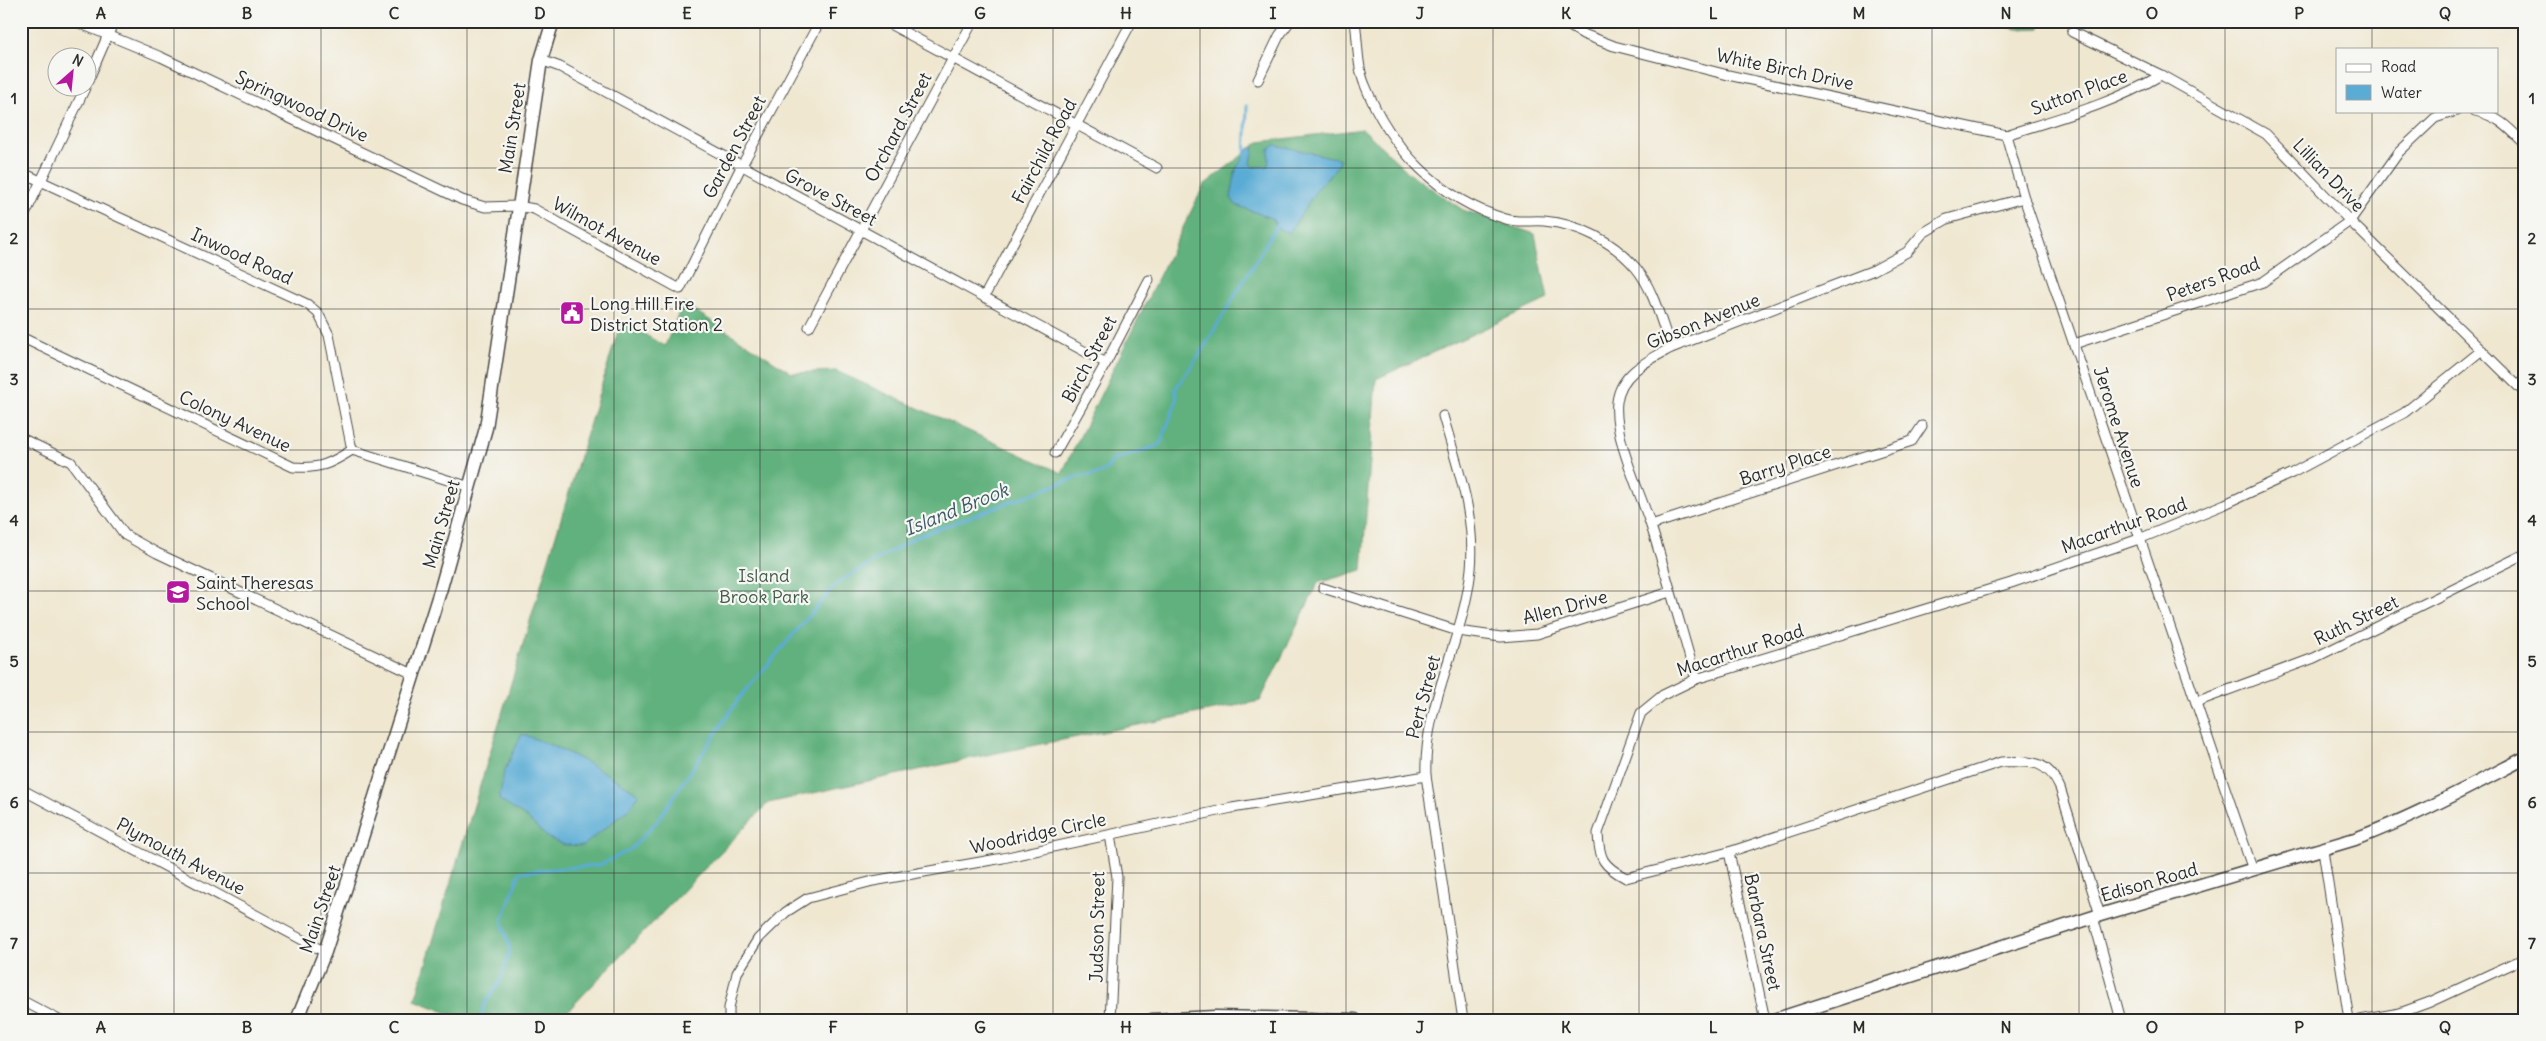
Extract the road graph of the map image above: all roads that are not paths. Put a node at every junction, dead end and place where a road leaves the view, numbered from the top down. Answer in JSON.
{"nodes":[{"id":1,"x":74,"y":21,"type":"edge"},
{"id":2,"x":114,"y":21,"type":"edge"},
{"id":3,"x":553,"y":21,"type":"edge"},
{"id":4,"x":820,"y":21,"type":"edge"},
{"id":5,"x":884,"y":21,"type":"edge"},
{"id":6,"x":973,"y":21,"type":"edge"},
{"id":7,"x":1132,"y":21,"type":"edge"},
{"id":8,"x":1290,"y":21,"type":"edge"},
{"id":9,"x":1355,"y":21,"type":"edge"},
{"id":10,"x":1561,"y":21,"type":"edge"},
{"id":11,"x":2072,"y":32,"type":"dead end"},
{"id":12,"x":108,"y":36,"type":"junction"},
{"id":13,"x":98,"y":58,"type":"edge"},
{"id":14,"x":952,"y":58,"type":"junction"},
{"id":15,"x":541,"y":60,"type":"junction"},
{"id":16,"x":2160,"y":75,"type":"junction"},
{"id":17,"x":1258,"y":80,"type":"dead end"},
{"id":18,"x":80,"y":98,"type":"edge"},
{"id":19,"x":2453,"y":112,"type":"edge"},
{"id":20,"x":2480,"y":112,"type":"edge"},
{"id":21,"x":1076,"y":126,"type":"junction"},
{"id":22,"x":2006,"y":135,"type":"junction"},
{"id":23,"x":2525,"y":144,"type":"edge"},
{"id":24,"x":741,"y":167,"type":"junction"},
{"id":25,"x":1157,"y":168,"type":"dead end"},
{"id":26,"x":21,"y":172,"type":"edge"},
{"id":27,"x":41,"y":182,"type":"junction"},
{"id":28,"x":2024,"y":198,"type":"junction"},
{"id":29,"x":518,"y":206,"type":"junction"},
{"id":30,"x":2350,"y":221,"type":"junction"},
{"id":31,"x":21,"y":224,"type":"edge"},
{"id":32,"x":861,"y":231,"type":"junction"},
{"id":33,"x":1149,"y":280,"type":"dead end"},
{"id":34,"x":680,"y":289,"type":"joint"},
{"id":35,"x":984,"y":297,"type":"junction"},
{"id":36,"x":809,"y":327,"type":"dead end"},
{"id":37,"x":21,"y":337,"type":"edge"},
{"id":38,"x":2074,"y":344,"type":"junction"},
{"id":39,"x":1671,"y":348,"type":"junction"},
{"id":40,"x":2482,"y":350,"type":"junction"},
{"id":41,"x":1106,"y":363,"type":"junction"},
{"id":42,"x":2525,"y":393,"type":"edge"},
{"id":43,"x":1443,"y":416,"type":"dead end"},
{"id":44,"x":1922,"y":426,"type":"dead end"},
{"id":45,"x":21,"y":438,"type":"edge"},
{"id":46,"x":352,"y":450,"type":"junction"},
{"id":47,"x":1055,"y":453,"type":"dead end"},
{"id":48,"x":470,"y":487,"type":"junction"},
{"id":49,"x":1651,"y":525,"type":"junction"},
{"id":50,"x":2139,"y":539,"type":"junction"},
{"id":51,"x":2525,"y":554,"type":"edge"},
{"id":52,"x":1323,"y":588,"type":"dead end"},
{"id":53,"x":1670,"y":592,"type":"junction"},
{"id":54,"x":1458,"y":631,"type":"junction"},
{"id":55,"x":413,"y":674,"type":"junction"},
{"id":56,"x":1696,"y":679,"type":"junction"},
{"id":57,"x":2196,"y":702,"type":"junction"},
{"id":58,"x":2525,"y":758,"type":"edge"},
{"id":59,"x":1426,"y":776,"type":"junction"},
{"id":60,"x":21,"y":789,"type":"edge"},
{"id":61,"x":1110,"y":835,"type":"junction"},
{"id":62,"x":2322,"y":850,"type":"junction"},
{"id":63,"x":1729,"y":852,"type":"junction"},
{"id":64,"x":2253,"y":870,"type":"junction"},
{"id":65,"x":2096,"y":916,"type":"junction"},
{"id":66,"x":325,"y":952,"type":"junction"},
{"id":67,"x":2525,"y":958,"type":"edge"},
{"id":68,"x":21,"y":1000,"type":"edge"},
{"id":69,"x":59,"y":1020,"type":"edge"},
{"id":70,"x":297,"y":1020,"type":"edge"},
{"id":71,"x":729,"y":1020,"type":"edge"},
{"id":72,"x":1110,"y":1020,"type":"edge"},
{"id":73,"x":1152,"y":1020,"type":"edge"},
{"id":74,"x":1356,"y":1020,"type":"edge"},
{"id":75,"x":1463,"y":1020,"type":"edge"},
{"id":76,"x":1765,"y":1020,"type":"edge"},
{"id":77,"x":1774,"y":1020,"type":"edge"},
{"id":78,"x":2121,"y":1020,"type":"edge"},
{"id":79,"x":2349,"y":1020,"type":"edge"},
{"id":80,"x":2360,"y":1020,"type":"edge"}],
"edges":[{"from":1,"to":12,"type":"street","name":"Springwood Drive"},
{"from":2,"to":12,"type":"street"},
{"from":3,"to":15,"type":"main road","name":"Main Street"},
{"from":4,"to":24,"type":"street","name":"Garden Street"},
{"from":5,"to":14,"type":"street"},
{"from":6,"to":14,"type":"street","name":"Orchard Street"},
{"from":7,"to":21,"type":"street","name":"Fairchild Road"},
{"from":8,"to":17,"type":"street"},
{"from":9,"to":39,"type":"street"},
{"from":10,"to":22,"type":"street","name":"White Birch Drive"},
{"from":11,"to":16,"type":"street","name":"Lillian Drive"},
{"from":12,"to":13,"type":"street"},
{"from":12,"to":29,"type":"street","name":"Springwood Drive"},
{"from":14,"to":21,"type":"street"},
{"from":14,"to":32,"type":"street","name":"Orchard Street"},
{"from":15,"to":24,"type":"street","name":"Grove Street"},
{"from":15,"to":29,"type":"main road","name":"Main Street"},
{"from":16,"to":22,"type":"street","name":"Sutton Place"},
{"from":16,"to":30,"type":"street","name":"Lillian Drive"},
{"from":18,"to":27,"type":"street"},
{"from":19,"to":30,"type":"street","name":"Peters Road"},
{"from":20,"to":23,"type":"street"},
{"from":21,"to":25,"type":"street"},
{"from":21,"to":35,"type":"street","name":"Fairchild Road"},
{"from":22,"to":28,"type":"street","name":"Jerome Avenue"},
{"from":24,"to":32,"type":"street","name":"Grove Street"},
{"from":24,"to":34,"type":"street","name":"Garden Street"},
{"from":26,"to":27,"type":"street","name":"Inwood Road"},
{"from":27,"to":31,"type":"street"},
{"from":27,"to":46,"type":"street","name":"Inwood Road"},
{"from":28,"to":38,"type":"street","name":"Jerome Avenue"},
{"from":28,"to":39,"type":"street","name":"Gibson Avenue"},
{"from":29,"to":34,"type":"street","name":"Wilmot Avenue"},
{"from":29,"to":48,"type":"main road","name":"Main Street"},
{"from":30,"to":38,"type":"street","name":"Peters Road"},
{"from":30,"to":40,"type":"street","name":"Lillian Drive"},
{"from":32,"to":35,"type":"street","name":"Grove Street"},
{"from":32,"to":36,"type":"street","name":"Orchard Street"},
{"from":33,"to":41,"type":"street","name":"Birch Street"},
{"from":35,"to":41,"type":"street","name":"Grove Street"},
{"from":37,"to":46,"type":"street","name":"Colony Avenue"},
{"from":38,"to":50,"type":"street","name":"Jerome Avenue"},
{"from":39,"to":49,"type":"street","name":"Gibson Avenue"},
{"from":40,"to":42,"type":"street","name":"Lillian Drive"},
{"from":40,"to":50,"type":"street","name":"Macarthur Road"},
{"from":41,"to":47,"type":"street","name":"Birch Street"},
{"from":43,"to":54,"type":"street","name":"Pert Street"},
{"from":44,"to":49,"type":"street","name":"Barry Place"},
{"from":45,"to":55,"type":"street"},
{"from":46,"to":48,"type":"street"},
{"from":48,"to":55,"type":"main road","name":"Main Street"},
{"from":49,"to":53,"type":"street","name":"Gibson Avenue"},
{"from":50,"to":56,"type":"street","name":"Macarthur Road"},
{"from":50,"to":57,"type":"street","name":"Jerome Avenue"},
{"from":51,"to":57,"type":"street","name":"Ruth Street"},
{"from":52,"to":54,"type":"street","name":"Allen Drive"},
{"from":53,"to":54,"type":"street","name":"Allen Drive"},
{"from":53,"to":56,"type":"street","name":"Gibson Avenue"},
{"from":54,"to":59,"type":"street","name":"Pert Street"},
{"from":55,"to":66,"type":"main road","name":"Main Street"},
{"from":56,"to":63,"type":"street","name":"Macarthur Road"},
{"from":57,"to":64,"type":"street","name":"Jerome Avenue"},
{"from":58,"to":62,"type":"main road","name":"Edison Road"},
{"from":59,"to":61,"type":"street","name":"Woodridge Circle"},
{"from":59,"to":75,"type":"street","name":"Pert Street"},
{"from":60,"to":66,"type":"street","name":"Plymouth Avenue"},
{"from":61,"to":71,"type":"street","name":"Woodridge Circle"},
{"from":61,"to":72,"type":"street","name":"Judson Street"},
{"from":62,"to":64,"type":"main road","name":"Edison Road"},
{"from":62,"to":79,"type":"street"},
{"from":63,"to":65,"type":"street","name":"Macarthur Road"},
{"from":63,"to":76,"type":"street","name":"Barbara Street"},
{"from":64,"to":65,"type":"main road","name":"Edison Road"},
{"from":65,"to":77,"type":"main road","name":"Edison Road"},
{"from":65,"to":78,"type":"street","name":"Macarthur Road"},
{"from":66,"to":70,"type":"main road","name":"Main Street"},
{"from":67,"to":80,"type":"street"},
{"from":68,"to":69,"type":"street"},
{"from":73,"to":74,"type":"main road"}]}
